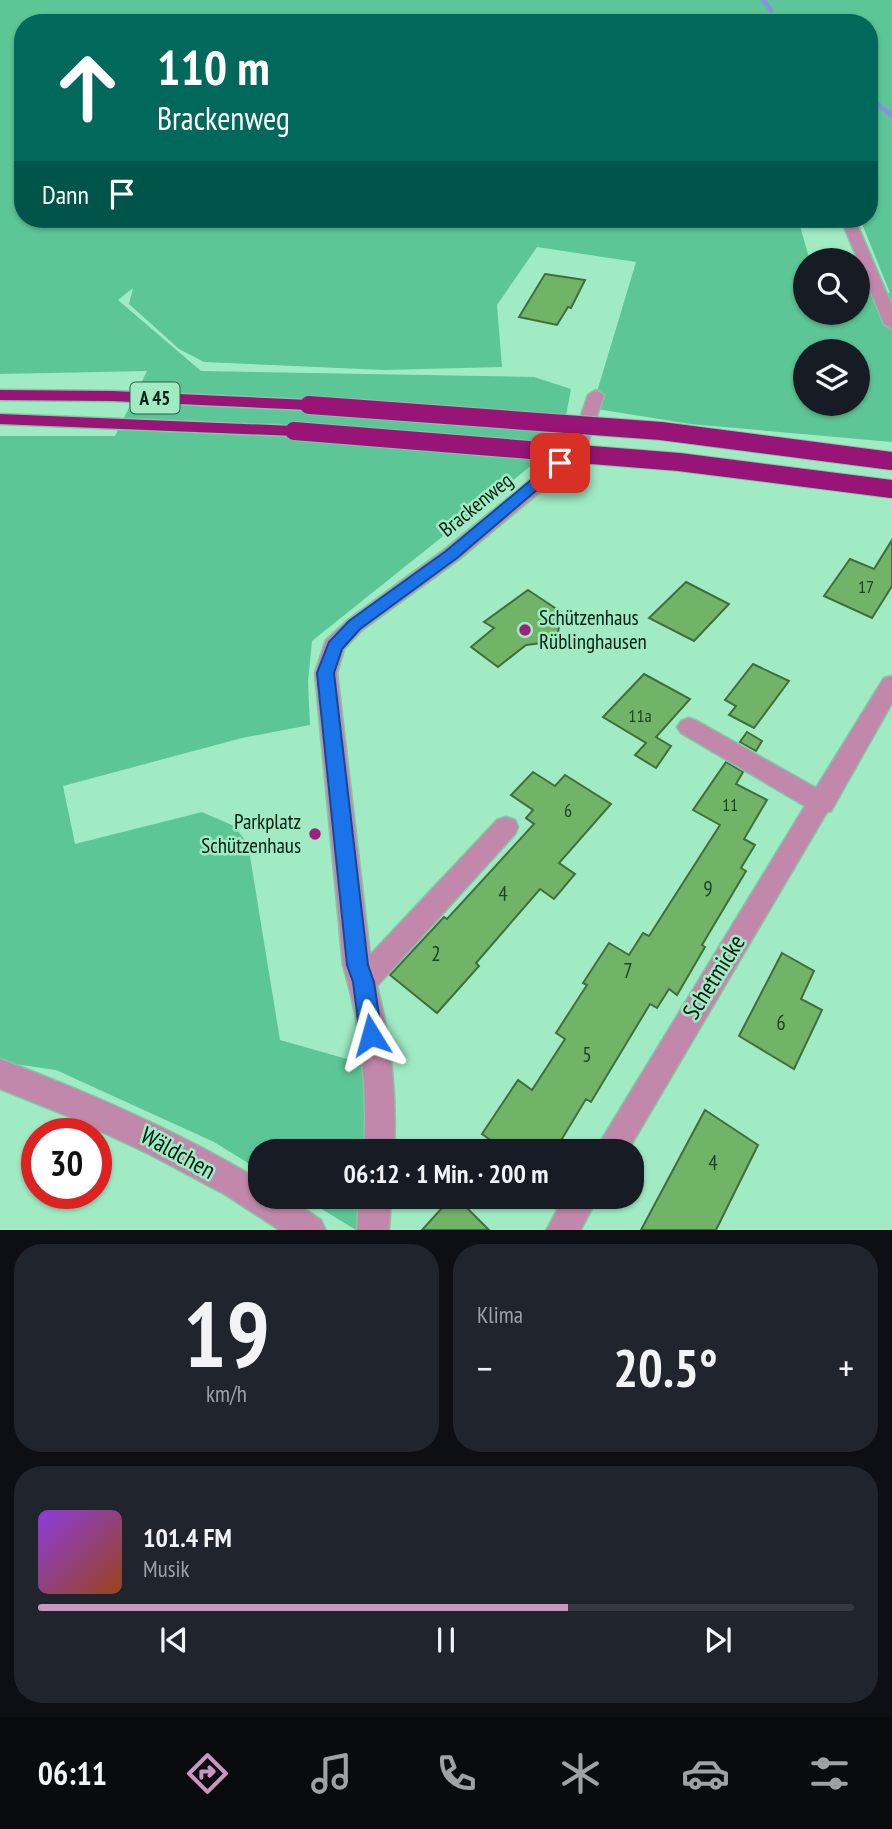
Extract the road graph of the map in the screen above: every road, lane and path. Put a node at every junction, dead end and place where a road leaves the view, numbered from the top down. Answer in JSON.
{"nodes":[{"id":1,"x":852,"y":228,"type":"edge"},
{"id":2,"x":892,"y":324,"type":"edge"},
{"id":3,"x":0,"y":395,"type":"edge"},
{"id":4,"x":596,"y":395,"type":"dead end"},
{"id":5,"x":0,"y":419,"type":"edge"},
{"id":6,"x":892,"y":461,"type":"edge"},
{"id":7,"x":892,"y":489,"type":"edge"},
{"id":8,"x":892,"y":684,"type":"edge"},
{"id":9,"x":689,"y":727,"type":"dead end"},
{"id":10,"x":822,"y":804,"type":"junction"},
{"id":11,"x":506,"y":827,"type":"dead end"},
{"id":12,"x":363,"y":982,"type":"junction"},
{"id":13,"x":0,"y":1074,"type":"edge"},
{"id":14,"x":379,"y":1139,"type":"edge"},
{"id":15,"x":617,"y":1139,"type":"edge"},
{"id":16,"x":375,"y":1209,"type":"edge"},
{"id":17,"x":575,"y":1209,"type":"edge"},
{"id":18,"x":310,"y":1230,"type":"edge"},
{"id":19,"x":373,"y":1230,"type":"edge"},
{"id":20,"x":562,"y":1230,"type":"edge"}],
"edges":[{"from":1,"to":2,"type":"street"},
{"from":3,"to":6,"type":"highway","number":"A 45","bridge":true},
{"from":4,"to":12,"type":"street","name":"Brackenweg"},
{"from":5,"to":7,"type":"highway","number":"A 45","bridge":true},
{"from":8,"to":10,"type":"street","name":"Schetmicke"},
{"from":9,"to":10,"type":"street"},
{"from":10,"to":15,"type":"street","name":"Schetmicke"},
{"from":11,"to":12,"type":"street"},
{"from":12,"to":14,"type":"street","name":"Brackenweg"},
{"from":13,"to":18,"type":"street","name":"Wäldchen"},
{"from":16,"to":19,"type":"street"},
{"from":17,"to":20,"type":"street"}]}
